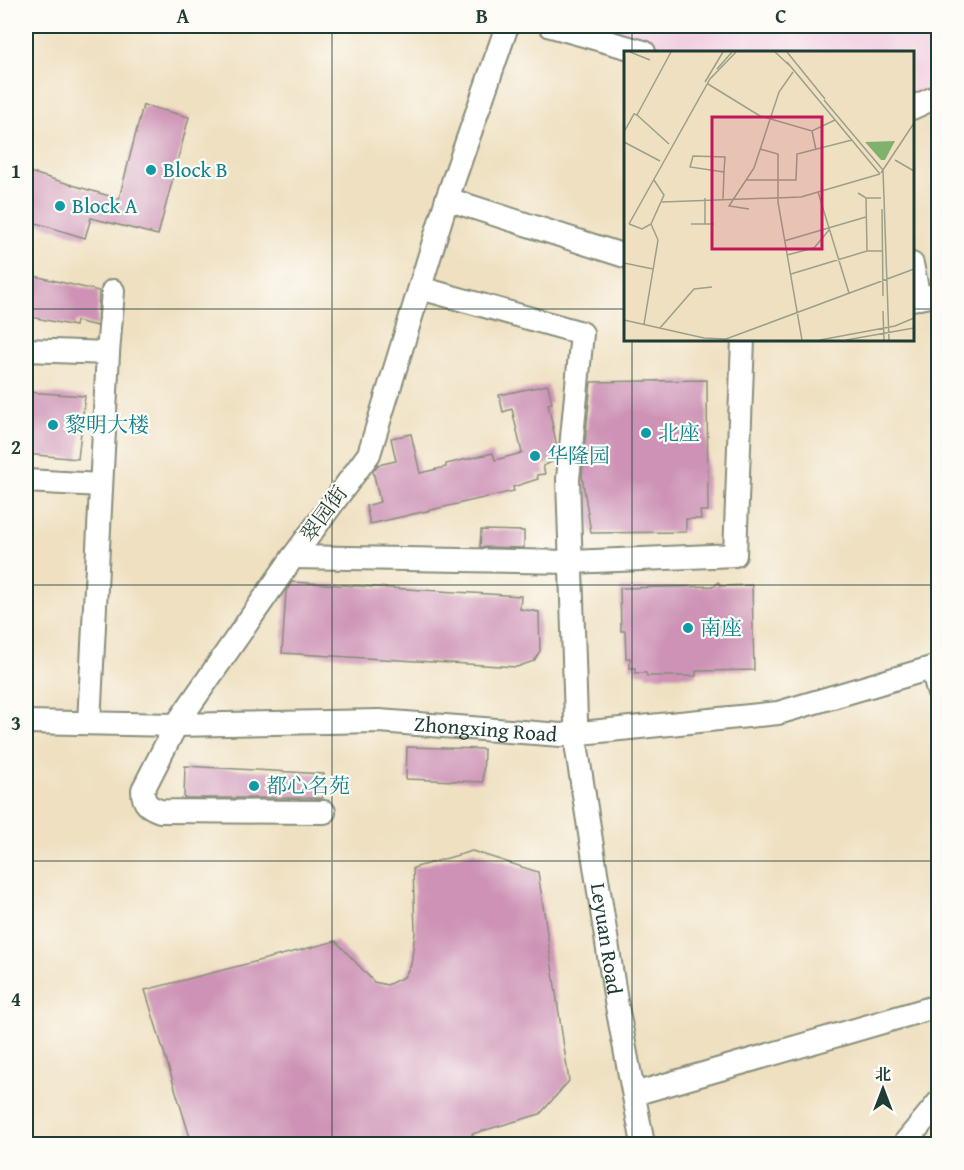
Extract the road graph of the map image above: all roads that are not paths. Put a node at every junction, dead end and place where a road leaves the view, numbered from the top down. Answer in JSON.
{"nodes":[{"id":1,"x":507,"y":26,"type":"edge"},
{"id":2,"x":551,"y":26,"type":"edge"},
{"id":3,"x":640,"y":51,"type":"edge"},
{"id":4,"x":939,"y":96,"type":"edge"},
{"id":5,"x":913,"y":108,"type":"edge"},
{"id":6,"x":447,"y":199,"type":"junction"},
{"id":7,"x":624,"y":256,"type":"edge"},
{"id":8,"x":913,"y":267,"type":"edge"},
{"id":9,"x":420,"y":288,"type":"junction"},
{"id":10,"x":113,"y":291,"type":"dead end"},
{"id":11,"x":923,"y":297,"type":"edge"},
{"id":12,"x":743,"y":340,"type":"edge"},
{"id":13,"x":26,"y":350,"type":"edge"},
{"id":14,"x":108,"y":353,"type":"junction"},
{"id":15,"x":26,"y":481,"type":"edge"},
{"id":16,"x":101,"y":485,"type":"junction"},
{"id":17,"x":293,"y":557,"type":"junction"},
{"id":18,"x":571,"y":562,"type":"junction"},
{"id":19,"x":936,"y":675,"type":"edge"},
{"id":20,"x":26,"y":722,"type":"edge"},
{"id":21,"x":89,"y":723,"type":"junction"},
{"id":22,"x":176,"y":724,"type":"junction"},
{"id":23,"x":577,"y":733,"type":"junction"},
{"id":24,"x":324,"y":812,"type":"dead end"},
{"id":25,"x":939,"y":1006,"type":"edge"},
{"id":26,"x":634,"y":1094,"type":"junction"},
{"id":27,"x":939,"y":1103,"type":"edge"},
{"id":28,"x":643,"y":1144,"type":"edge"},
{"id":29,"x":904,"y":1144,"type":"edge"}],
"edges":[{"from":1,"to":6,"type":"street","name":"翠园街"},
{"from":2,"to":3,"type":"street"},
{"from":4,"to":5,"type":"street"},
{"from":6,"to":7,"type":"street"},
{"from":6,"to":9,"type":"street","name":"翠园街"},
{"from":8,"to":11,"type":"street"},
{"from":9,"to":17,"type":"street","name":"翠园街"},
{"from":9,"to":18,"type":"street","name":"Leyuan Road"},
{"from":10,"to":14,"type":"street"},
{"from":12,"to":18,"type":"street"},
{"from":13,"to":14,"type":"street"},
{"from":14,"to":16,"type":"street"},
{"from":15,"to":16,"type":"street"},
{"from":16,"to":21,"type":"street"},
{"from":17,"to":18,"type":"street"},
{"from":17,"to":22,"type":"street","name":"翠园街"},
{"from":18,"to":23,"type":"street","name":"Leyuan Road"},
{"from":19,"to":23,"type":"street","name":"Zhongxing Road"},
{"from":20,"to":21,"type":"street","name":"Zhongxing Road"},
{"from":21,"to":22,"type":"street","name":"Zhongxing Road"},
{"from":22,"to":23,"type":"street","name":"Zhongxing Road"},
{"from":22,"to":24,"type":"street","name":"翠园街"},
{"from":23,"to":26,"type":"street","name":"Leyuan Road"},
{"from":25,"to":26,"type":"street"},
{"from":26,"to":28,"type":"street","name":"Leyuan Road"},
{"from":27,"to":29,"type":"street"}]}
